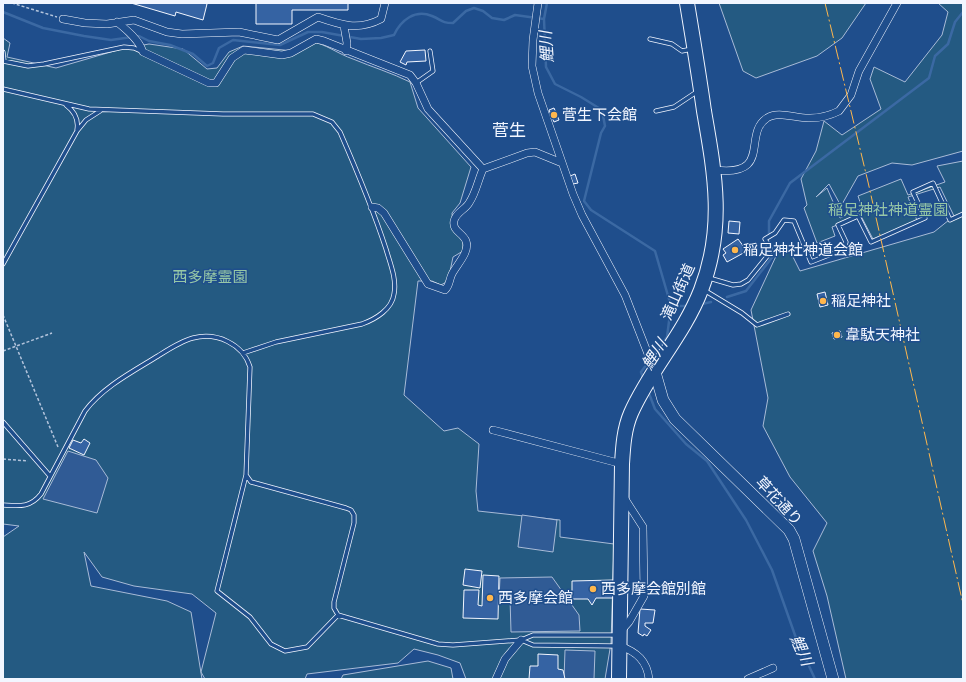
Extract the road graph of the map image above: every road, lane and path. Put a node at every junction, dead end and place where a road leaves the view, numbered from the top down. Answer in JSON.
{"nodes":[{"id":1,"x":12,"y":3,"type":"edge"},
{"id":2,"x":385,"y":3,"type":"edge"},
{"id":3,"x":687,"y":3,"type":"edge"},
{"id":4,"x":897,"y":3,"type":"edge"},
{"id":5,"x":537,"y":6,"type":"edge"},
{"id":6,"x":63,"y":19,"type":"joint"},
{"id":7,"x":117,"y":22,"type":"junction"},
{"id":8,"x":344,"y":26,"type":"junction"},
{"id":9,"x":650,"y":39,"type":"dead end"},
{"id":10,"x":142,"y":49,"type":"junction"},
{"id":11,"x":695,"y":49,"type":"junction"},
{"id":12,"x":346,"y":51,"type":"junction"},
{"id":13,"x":430,"y":51,"type":"dead end"},
{"id":14,"x":3,"y":52,"type":"edge"},
{"id":15,"x":4,"y":61,"type":"edge"},
{"id":16,"x":416,"y":83,"type":"junction"},
{"id":17,"x":3,"y":89,"type":"edge"},
{"id":18,"x":701,"y":90,"type":"junction"},
{"id":19,"x":65,"y":104,"type":"junction"},
{"id":20,"x":101,"y":110,"type":"junction"},
{"id":21,"x":656,"y":111,"type":"dead end"},
{"id":22,"x":77,"y":131,"type":"junction"},
{"id":23,"x":562,"y":163,"type":"junction"},
{"id":24,"x":483,"y":169,"type":"junction"},
{"id":25,"x":715,"y":170,"type":"junction"},
{"id":26,"x":372,"y":207,"type":"junction"},
{"id":27,"x":963,"y":214,"type":"edge"},
{"id":28,"x":3,"y":264,"type":"edge"},
{"id":29,"x":704,"y":283,"type":"junction"},
{"id":30,"x":788,"y":314,"type":"dead end"},
{"id":31,"x":3,"y":315,"type":"edge"},
{"id":32,"x":52,"y":333,"type":"dead end"},
{"id":33,"x":16,"y":346,"type":"junction"},
{"id":34,"x":3,"y":352,"type":"edge"},
{"id":35,"x":243,"y":352,"type":"junction"},
{"id":36,"x":652,"y":372,"type":"junction"},
{"id":37,"x":3,"y":422,"type":"edge"},
{"id":38,"x":493,"y":430,"type":"dead end"},
{"id":39,"x":62,"y":454,"type":"junction"},
{"id":40,"x":3,"y":459,"type":"edge"},
{"id":41,"x":36,"y":462,"type":"junction"},
{"id":42,"x":622,"y":464,"type":"junction"},
{"id":43,"x":246,"y":475,"type":"junction"},
{"id":44,"x":50,"y":476,"type":"junction"},
{"id":45,"x":622,"y":496,"type":"junction"},
{"id":46,"x":3,"y":505,"type":"edge"},
{"id":47,"x":338,"y":615,"type":"junction"},
{"id":48,"x":620,"y":637,"type":"junction"},
{"id":49,"x":521,"y":640,"type":"junction"},
{"id":50,"x":773,"y":668,"type":"dead end"},
{"id":51,"x":496,"y":679,"type":"edge"},
{"id":52,"x":619,"y":679,"type":"edge"},
{"id":53,"x":649,"y":679,"type":"edge"},
{"id":54,"x":748,"y":679,"type":"edge"},
{"id":55,"x":832,"y":679,"type":"edge"}],
"edges":[{"from":1,"to":6,"type":"path"},
{"from":2,"to":8,"type":"street"},
{"from":3,"to":11,"type":"highway","name":"滝山街道"},
{"from":4,"to":25,"type":"street"},
{"from":5,"to":23,"type":"street"},
{"from":6,"to":7,"type":"street"},
{"from":7,"to":8,"type":"street"},
{"from":7,"to":10,"type":"street"},
{"from":8,"to":12,"type":"street"},
{"from":9,"to":11,"type":"lane"},
{"from":10,"to":12,"type":"street"},
{"from":10,"to":15,"type":"lane"},
{"from":11,"to":18,"type":"highway","name":"滝山街道"},
{"from":12,"to":16,"type":"street"},
{"from":13,"to":16,"type":"lane"},
{"from":14,"to":15,"type":"lane"},
{"from":16,"to":24,"type":"street"},
{"from":17,"to":19,"type":"lane"},
{"from":18,"to":21,"type":"lane"},
{"from":18,"to":25,"type":"highway","name":"滝山街道"},
{"from":19,"to":20,"type":"lane"},
{"from":19,"to":22,"type":"lane"},
{"from":20,"to":22,"type":"lane"},
{"from":20,"to":26,"type":"lane"},
{"from":22,"to":28,"type":"lane"},
{"from":23,"to":24,"type":"street"},
{"from":23,"to":36,"type":"street"},
{"from":24,"to":26,"type":"street"},
{"from":25,"to":29,"type":"highway","name":"滝山街道"},
{"from":26,"to":35,"type":"lane"},
{"from":27,"to":29,"type":"lane"},
{"from":29,"to":30,"type":"lane"},
{"from":29,"to":36,"type":"highway","name":"滝山街道"},
{"from":31,"to":33,"type":"path"},
{"from":32,"to":33,"type":"path"},
{"from":33,"to":34,"type":"path"},
{"from":33,"to":39,"type":"path"},
{"from":35,"to":39,"type":"lane"},
{"from":35,"to":43,"type":"lane"},
{"from":36,"to":42,"type":"highway","name":"滝山街道"},
{"from":36,"to":55,"type":"street","name":"草花通り"},
{"from":37,"to":41,"type":"lane"},
{"from":38,"to":42,"type":"street"},
{"from":39,"to":44,"type":"lane"},
{"from":40,"to":41,"type":"path"},
{"from":41,"to":44,"type":"lane"},
{"from":42,"to":45,"type":"highway","name":"滝山街道"},
{"from":43,"to":47,"type":"lane"},
{"from":43,"to":47,"type":"lane"},
{"from":44,"to":46,"type":"lane"},
{"from":45,"to":48,"type":"highway","name":"滝山街道"},
{"from":45,"to":48,"type":"street"},
{"from":47,"to":49,"type":"lane"},
{"from":48,"to":49,"type":"lane"},
{"from":48,"to":49,"type":"lane"},
{"from":48,"to":52,"type":"highway","name":"滝山街道"},
{"from":48,"to":53,"type":"street"},
{"from":49,"to":51,"type":"street"},
{"from":50,"to":54,"type":"street"}]}
